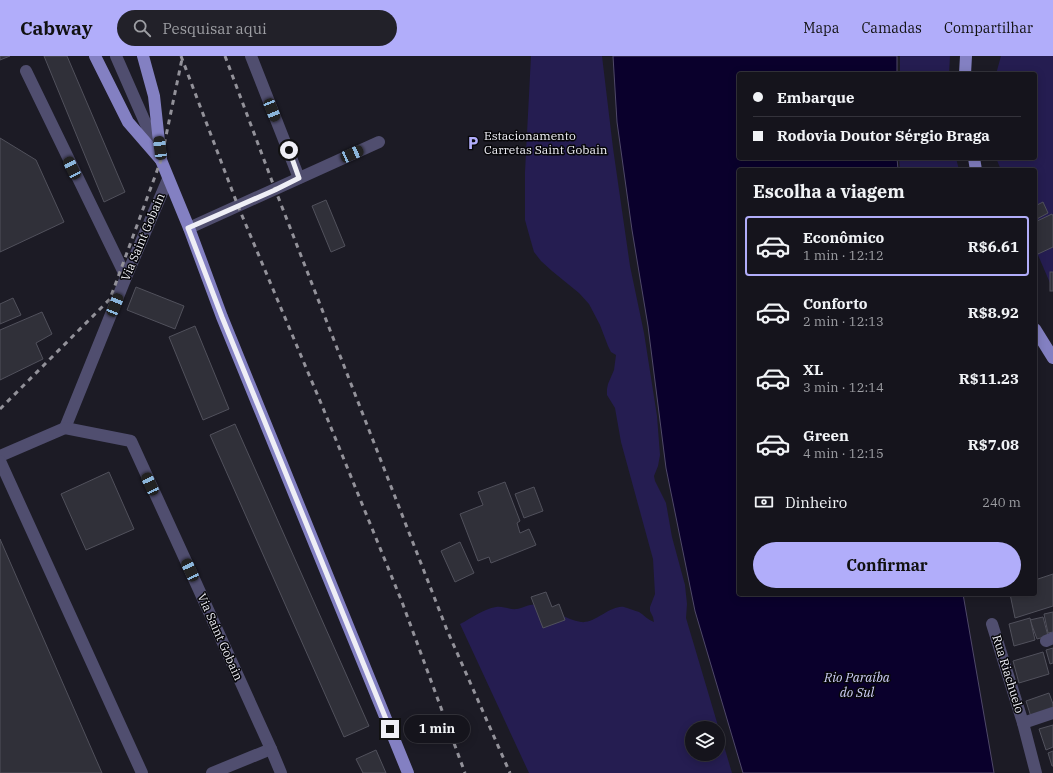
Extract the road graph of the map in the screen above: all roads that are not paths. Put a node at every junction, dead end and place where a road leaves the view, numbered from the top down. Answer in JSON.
{"nodes":[{"id":1,"x":95,"y":56,"type":"edge"},
{"id":2,"x":116,"y":56,"type":"edge"},
{"id":3,"x":143,"y":56,"type":"edge"},
{"id":4,"x":251,"y":56,"type":"edge"},
{"id":5,"x":966,"y":56,"type":"edge"},
{"id":6,"x":26,"y":71,"type":"dead end"},
{"id":7,"x":965,"y":72,"type":"edge"},
{"id":8,"x":379,"y":142,"type":"dead end"},
{"id":9,"x":162,"y":160,"type":"junction"},
{"id":10,"x":299,"y":178,"type":"junction"},
{"id":11,"x":168,"y":179,"type":"junction"},
{"id":12,"x":188,"y":228,"type":"junction"},
{"id":13,"x":126,"y":277,"type":"junction"},
{"id":14,"x":1037,"y":332,"type":"edge"},
{"id":15,"x":1053,"y":358,"type":"edge"},
{"id":16,"x":65,"y":428,"type":"junction"},
{"id":17,"x":0,"y":456,"type":"edge"},
{"id":18,"x":0,"y":461,"type":"edge"},
{"id":19,"x":992,"y":624,"type":"dead end"},
{"id":20,"x":1053,"y":713,"type":"edge"},
{"id":21,"x":1023,"y":724,"type":"junction"},
{"id":22,"x":271,"y":749,"type":"junction"},
{"id":23,"x":142,"y":773,"type":"edge"},
{"id":24,"x":212,"y":773,"type":"edge"},
{"id":25,"x":281,"y":773,"type":"edge"},
{"id":26,"x":408,"y":773,"type":"edge"},
{"id":27,"x":1036,"y":773,"type":"edge"}],
"edges":[{"from":1,"to":9,"type":"main road"},
{"from":2,"to":9,"type":"street"},
{"from":3,"to":9,"type":"main road"},
{"from":4,"to":10,"type":"street"},
{"from":5,"to":7,"type":"main road"},
{"from":6,"to":13,"type":"street"},
{"from":8,"to":10,"type":"street"},
{"from":9,"to":11,"type":"main road"},
{"from":10,"to":12,"type":"street"},
{"from":11,"to":12,"type":"main road"},
{"from":11,"to":13,"type":"street","name":"Via Saint Gobain"},
{"from":12,"to":26,"type":"main road"},
{"from":13,"to":16,"type":"street","name":"Via Saint Gobain"},
{"from":14,"to":15,"type":"main road"},
{"from":16,"to":17,"type":"street"},
{"from":16,"to":22,"type":"street","name":"Via Saint Gobain"},
{"from":18,"to":23,"type":"street"},
{"from":19,"to":21,"type":"street","name":"Rua Riachuelo"},
{"from":20,"to":21,"type":"street","name":"Rua Riachuelo"},
{"from":21,"to":27,"type":"street","name":"Rua Riachuelo"},
{"from":22,"to":24,"type":"street"},
{"from":22,"to":25,"type":"street"}]}
